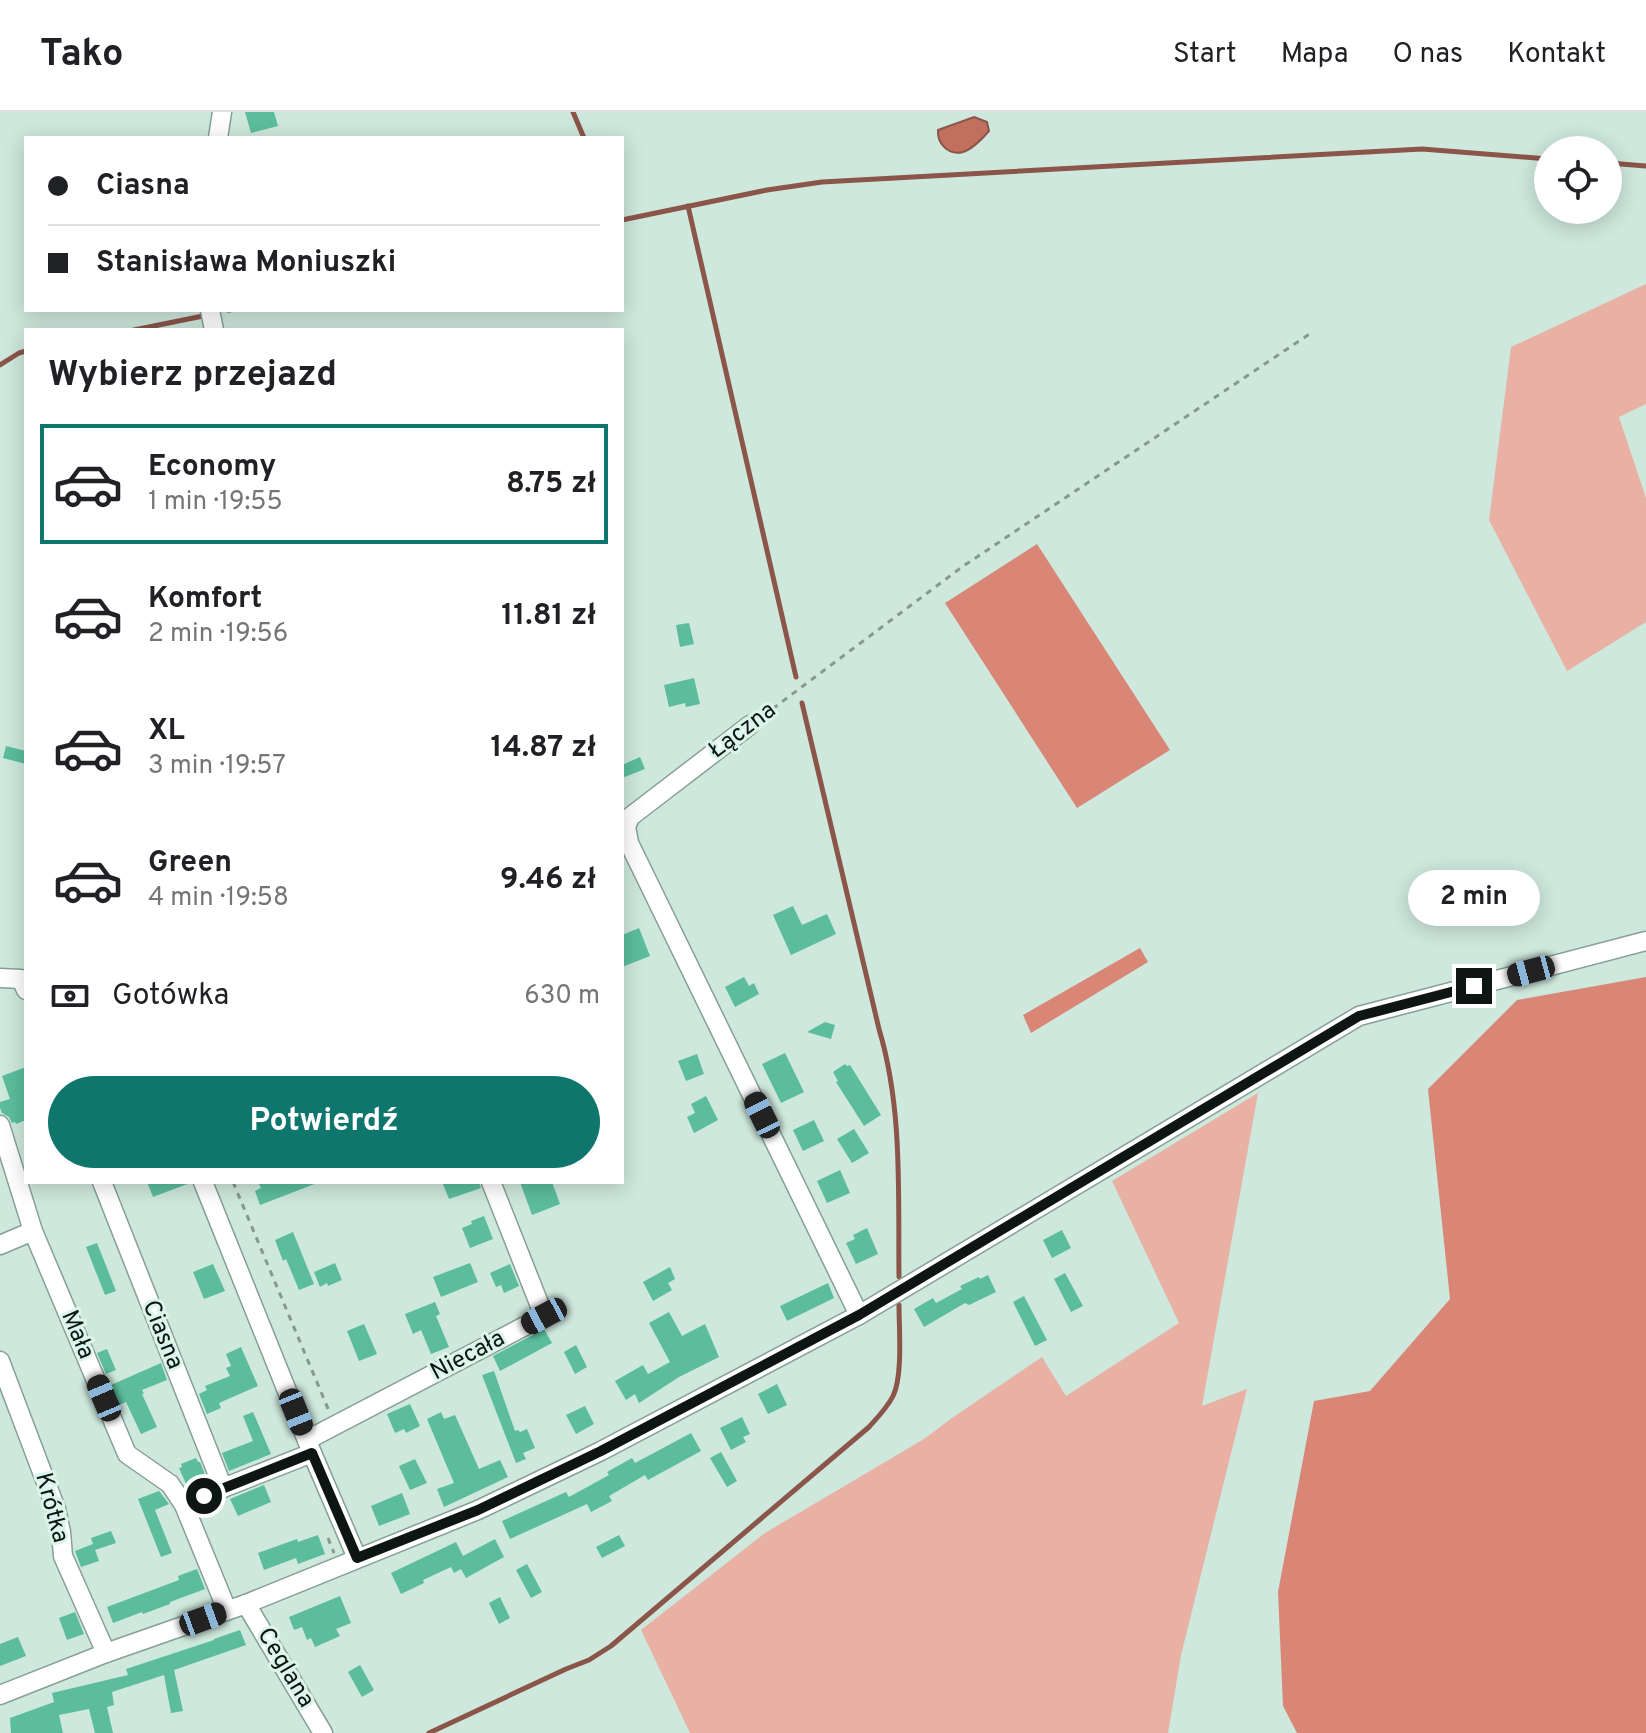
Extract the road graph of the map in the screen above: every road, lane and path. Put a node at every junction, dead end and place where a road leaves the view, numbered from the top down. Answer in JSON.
{"nodes":[{"id":1,"x":222,"y":112,"type":"edge"},
{"id":2,"x":218,"y":136,"type":"edge"},
{"id":3,"x":1311,"y":333,"type":"dead end"},
{"id":4,"x":750,"y":725,"type":"joint"},
{"id":5,"x":1646,"y":941,"type":"edge"},
{"id":6,"x":0,"y":978,"type":"edge"},
{"id":7,"x":24,"y":986,"type":"edge"},
{"id":8,"x":0,"y":1125,"type":"edge"},
{"id":9,"x":103,"y":1184,"type":"edge"},
{"id":10,"x":204,"y":1184,"type":"edge"},
{"id":11,"x":234,"y":1184,"type":"edge"},
{"id":12,"x":492,"y":1184,"type":"edge"},
{"id":13,"x":33,"y":1231,"type":"junction"},
{"id":14,"x":0,"y":1245,"type":"edge"},
{"id":15,"x":859,"y":1315,"type":"junction"},
{"id":16,"x":0,"y":1361,"type":"edge"},
{"id":17,"x":314,"y":1442,"type":"junction"},
{"id":18,"x":223,"y":1488,"type":"junction"},
{"id":19,"x":184,"y":1505,"type":"junction"},
{"id":20,"x":357,"y":1558,"type":"junction"},
{"id":21,"x":246,"y":1604,"type":"junction"},
{"id":22,"x":227,"y":1610,"type":"junction"},
{"id":23,"x":106,"y":1653,"type":"junction"},
{"id":24,"x":0,"y":1695,"type":"edge"},
{"id":25,"x":323,"y":1733,"type":"edge"}],
"edges":[{"from":1,"to":2,"type":"street"},
{"from":3,"to":4,"type":"path","name":"Łączna"},
{"from":4,"to":15,"type":"street","name":"Łączna"},
{"from":5,"to":15,"type":"street"},
{"from":6,"to":7,"type":"street"},
{"from":8,"to":13,"type":"street","name":"Mała"},
{"from":9,"to":18,"type":"street","name":"Ciasna"},
{"from":10,"to":17,"type":"street"},
{"from":11,"to":17,"type":"path"},
{"from":12,"to":17,"type":"street","name":"Niecała"},
{"from":13,"to":14,"type":"street"},
{"from":13,"to":19,"type":"street","name":"Mała"},
{"from":15,"to":20,"type":"street"},
{"from":16,"to":23,"type":"street","name":"Krótka"},
{"from":17,"to":18,"type":"street"},
{"from":17,"to":20,"type":"street"},
{"from":18,"to":19,"type":"street"},
{"from":19,"to":22,"type":"street","name":"Mała"},
{"from":20,"to":21,"type":"street"},
{"from":21,"to":22,"type":"street"},
{"from":21,"to":25,"type":"street","name":"Ceglana"},
{"from":22,"to":23,"type":"street"},
{"from":23,"to":24,"type":"street"}]}
